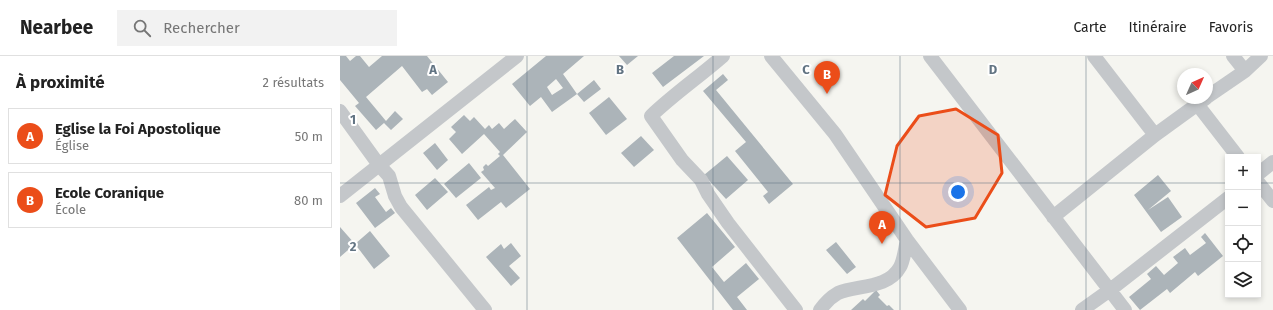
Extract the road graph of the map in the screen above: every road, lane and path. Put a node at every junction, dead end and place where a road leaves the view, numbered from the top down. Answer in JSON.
{"nodes":[{"id":1,"x":517,"y":56,"type":"edge"},
{"id":2,"x":723,"y":56,"type":"edge"},
{"id":3,"x":771,"y":56,"type":"edge"},
{"id":4,"x":930,"y":56,"type":"edge"},
{"id":5,"x":1094,"y":56,"type":"edge"},
{"id":6,"x":1233,"y":56,"type":"edge"},
{"id":7,"x":1261,"y":56,"type":"edge"},
{"id":8,"x":1245,"y":71,"type":"junction"},
{"id":9,"x":1213,"y":93,"type":"edge"},
{"id":10,"x":1198,"y":104,"type":"edge"},
{"id":11,"x":1205,"y":104,"type":"edge"},
{"id":12,"x":340,"y":111,"type":"edge"},
{"id":13,"x":1155,"y":135,"type":"junction"},
{"id":14,"x":1236,"y":154,"type":"edge"},
{"id":15,"x":1273,"y":162,"type":"edge"},
{"id":16,"x":379,"y":165,"type":"junction"},
{"id":17,"x":1261,"y":172,"type":"edge"},
{"id":18,"x":1261,"y":186,"type":"edge"},
{"id":19,"x":340,"y":196,"type":"edge"},
{"id":20,"x":1225,"y":200,"type":"edge"},
{"id":21,"x":1273,"y":202,"type":"edge"},
{"id":22,"x":1052,"y":217,"type":"junction"},
{"id":23,"x":907,"y":240,"type":"junction"},
{"id":24,"x":1110,"y":290,"type":"junction"},
{"id":25,"x":485,"y":310,"type":"edge"},
{"id":26,"x":796,"y":310,"type":"edge"},
{"id":27,"x":820,"y":310,"type":"edge"},
{"id":28,"x":960,"y":310,"type":"edge"},
{"id":29,"x":1082,"y":310,"type":"edge"},
{"id":30,"x":1125,"y":310,"type":"edge"}],
"edges":[{"from":1,"to":16,"type":"street"},
{"from":2,"to":26,"type":"street"},
{"from":3,"to":23,"type":"street"},
{"from":4,"to":22,"type":"street"},
{"from":5,"to":13,"type":"street"},
{"from":6,"to":8,"type":"street"},
{"from":7,"to":8,"type":"street"},
{"from":8,"to":9,"type":"street"},
{"from":10,"to":13,"type":"street"},
{"from":11,"to":14,"type":"street"},
{"from":12,"to":16,"type":"street"},
{"from":13,"to":22,"type":"street"},
{"from":15,"to":17,"type":"street"},
{"from":16,"to":19,"type":"street"},
{"from":16,"to":25,"type":"street"},
{"from":18,"to":21,"type":"street"},
{"from":20,"to":24,"type":"street"},
{"from":22,"to":24,"type":"street"},
{"from":23,"to":27,"type":"street"},
{"from":23,"to":28,"type":"street"},
{"from":24,"to":29,"type":"street"},
{"from":24,"to":30,"type":"street"}]}
